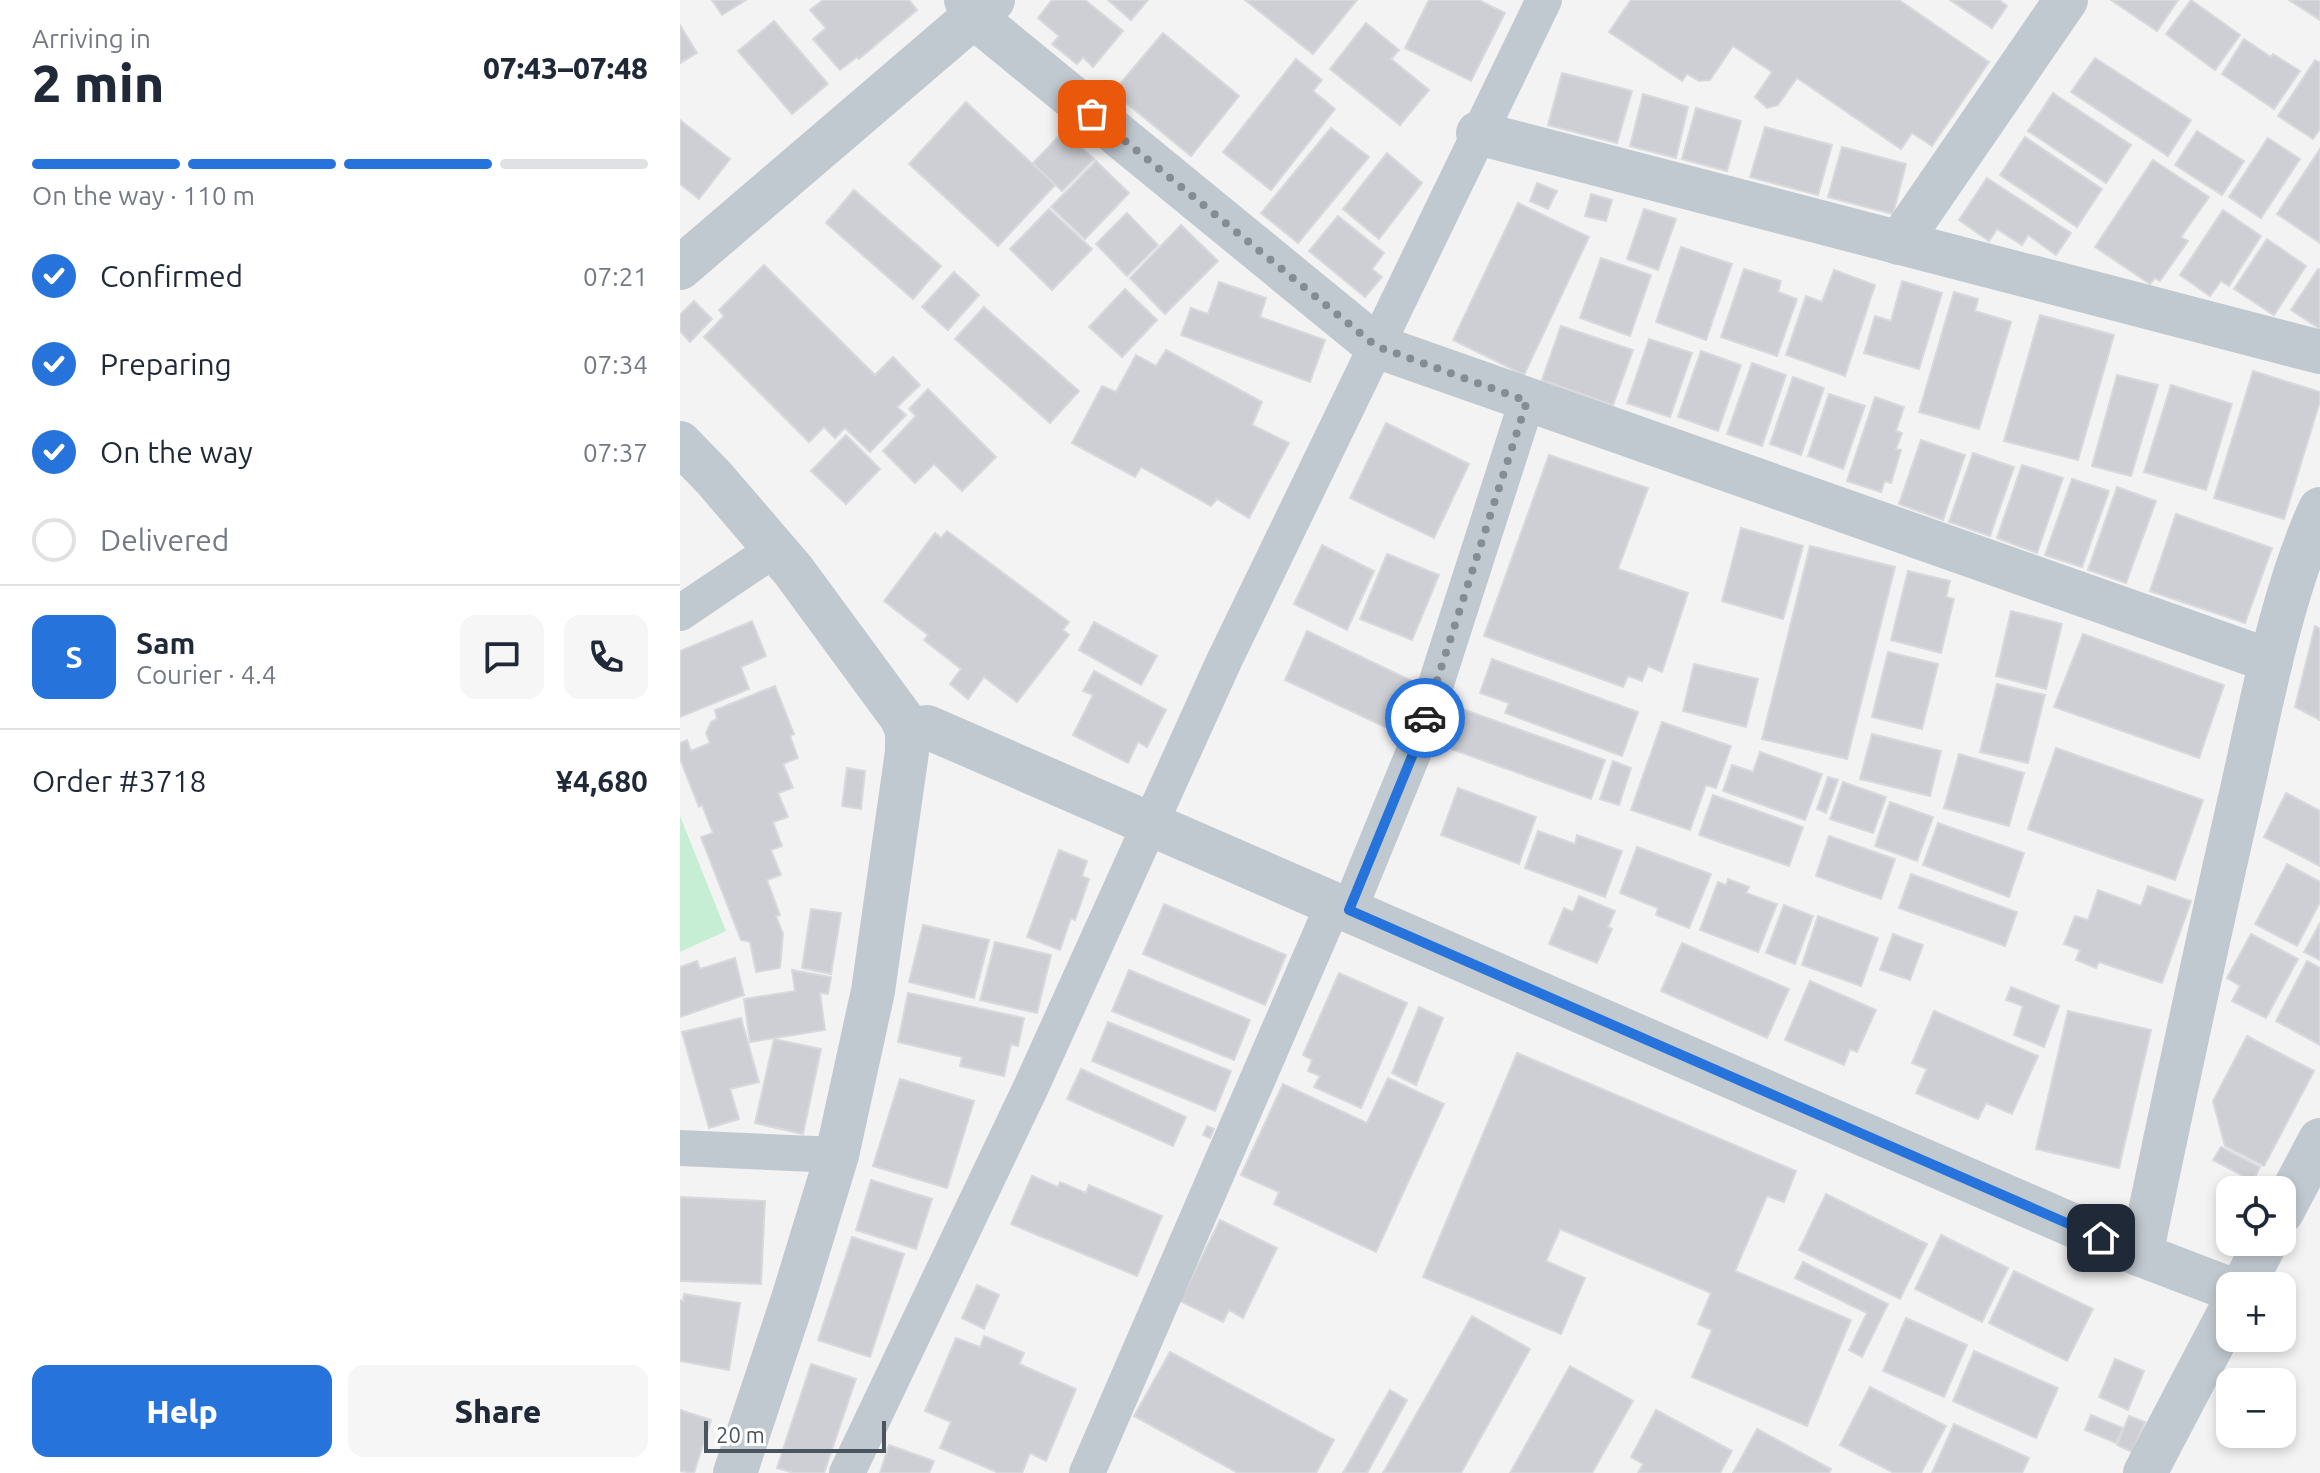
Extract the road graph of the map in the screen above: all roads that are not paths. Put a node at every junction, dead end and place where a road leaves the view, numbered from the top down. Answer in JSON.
{"nodes":[{"id":1,"x":1544,"y":0,"type":"edge"},
{"id":2,"x":2066,"y":0,"type":"edge"},
{"id":3,"x":978,"y":6,"type":"edge"},
{"id":4,"x":1478,"y":133,"type":"junction"},
{"id":5,"x":1899,"y":243,"type":"junction"},
{"id":6,"x":680,"y":268,"type":"edge"},
{"id":7,"x":1376,"y":346,"type":"junction"},
{"id":8,"x":2320,"y":352,"type":"edge"},
{"id":9,"x":1527,"y":401,"type":"junction"},
{"id":10,"x":680,"y":443,"type":"edge"},
{"id":11,"x":2320,"y":509,"type":"edge"},
{"id":12,"x":775,"y":549,"type":"junction"},
{"id":13,"x":680,"y":613,"type":"edge"},
{"id":14,"x":2271,"y":661,"type":"junction"},
{"id":15,"x":907,"y":730,"type":"junction"},
{"id":16,"x":1148,"y":825,"type":"junction"},
{"id":17,"x":1341,"y":906,"type":"junction"},
{"id":18,"x":2320,"y":1140,"type":"edge"},
{"id":19,"x":680,"y":1148,"type":"edge"},
{"id":20,"x":837,"y":1155,"type":"junction"},
{"id":21,"x":2296,"y":1185,"type":"edge"},
{"id":22,"x":2141,"y":1255,"type":"junction"},
{"id":23,"x":2216,"y":1284,"type":"edge"},
{"id":24,"x":2216,"y":1338,"type":"edge"},
{"id":25,"x":1093,"y":1471,"type":"edge"},
{"id":26,"x":735,"y":1473,"type":"edge"},
{"id":27,"x":847,"y":1473,"type":"edge"},
{"id":28,"x":2145,"y":1473,"type":"edge"}],
"edges":[{"from":1,"to":4,"type":"lane"},
{"from":2,"to":5,"type":"street"},
{"from":3,"to":6,"type":"street"},
{"from":3,"to":7,"type":"street"},
{"from":4,"to":5,"type":"street"},
{"from":4,"to":7,"type":"lane"},
{"from":5,"to":8,"type":"street"},
{"from":7,"to":9,"type":"street"},
{"from":7,"to":16,"type":"lane"},
{"from":9,"to":14,"type":"street"},
{"from":9,"to":17,"type":"lane"},
{"from":10,"to":12,"type":"street"},
{"from":11,"to":14,"type":"street"},
{"from":12,"to":13,"type":"lane"},
{"from":12,"to":15,"type":"street"},
{"from":14,"to":22,"type":"street"},
{"from":15,"to":16,"type":"street"},
{"from":15,"to":20,"type":"street"},
{"from":16,"to":17,"type":"street"},
{"from":16,"to":27,"type":"lane"},
{"from":17,"to":22,"type":"street"},
{"from":17,"to":25,"type":"lane"},
{"from":18,"to":21,"type":"street"},
{"from":19,"to":20,"type":"lane"},
{"from":20,"to":26,"type":"street"},
{"from":22,"to":23,"type":"street"},
{"from":24,"to":28,"type":"street"}]}
